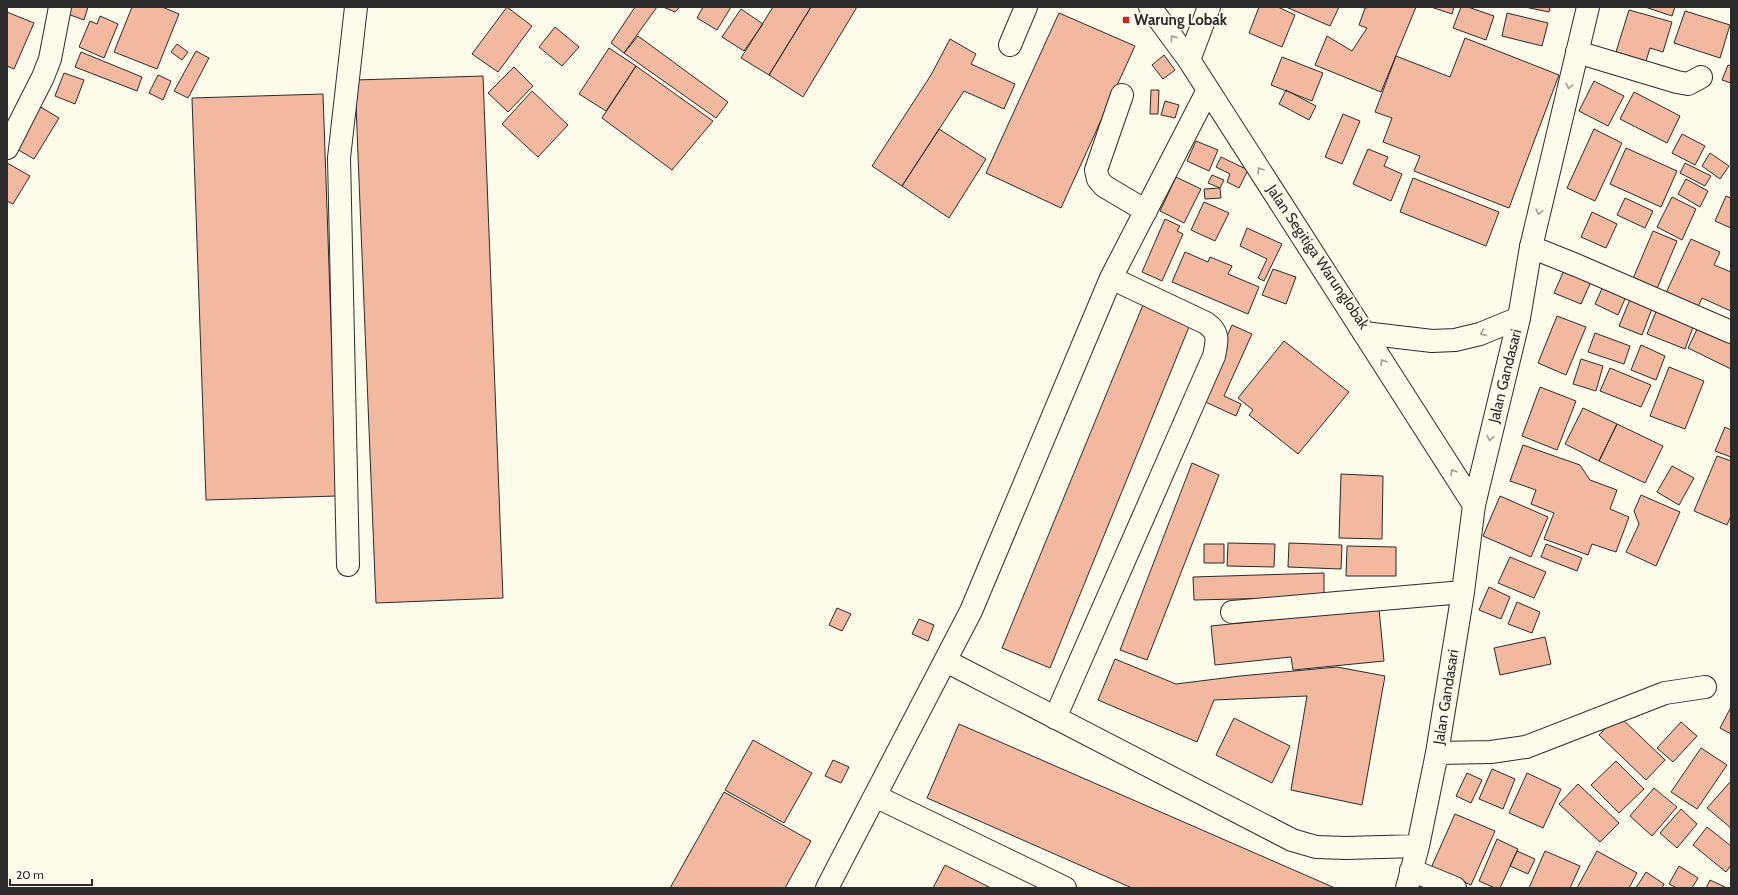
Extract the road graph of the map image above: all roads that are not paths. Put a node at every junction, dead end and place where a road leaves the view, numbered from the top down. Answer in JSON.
{"nodes":[{"id":1,"x":60,"y":7,"type":"edge"},
{"id":2,"x":356,"y":7,"type":"edge"},
{"id":3,"x":1026,"y":7,"type":"edge"},
{"id":4,"x":1150,"y":7,"type":"edge"},
{"id":5,"x":1209,"y":7,"type":"edge"},
{"id":6,"x":1588,"y":7,"type":"edge"},
{"id":7,"x":1010,"y":45,"type":"dead end"},
{"id":8,"x":1577,"y":52,"type":"junction"},
{"id":9,"x":1189,"y":60,"type":"junction"},
{"id":10,"x":1702,"y":77,"type":"dead end"},
{"id":11,"x":1208,"y":90,"type":"junction"},
{"id":12,"x":1122,"y":95,"type":"dead end"},
{"id":13,"x":7,"y":148,"type":"edge"},
{"id":14,"x":1146,"y":210,"type":"junction"},
{"id":15,"x":1531,"y":247,"type":"junction"},
{"id":16,"x":1111,"y":278,"type":"junction"},
{"id":17,"x":1519,"y":318,"type":"junction"},
{"id":18,"x":1731,"y":332,"type":"edge"},
{"id":19,"x":1364,"y":333,"type":"junction"},
{"id":20,"x":1474,"y":505,"type":"junction"},
{"id":21,"x":348,"y":565,"type":"dead end"},
{"id":22,"x":1463,"y":592,"type":"junction"},
{"id":23,"x":1232,"y":612,"type":"dead end"},
{"id":24,"x":946,"y":660,"type":"junction"},
{"id":25,"x":1705,"y":687,"type":"dead end"},
{"id":26,"x":1055,"y":718,"type":"junction"},
{"id":27,"x":1437,"y":753,"type":"junction"},
{"id":28,"x":875,"y":796,"type":"junction"},
{"id":29,"x":1418,"y":846,"type":"junction"},
{"id":30,"x":1409,"y":879,"type":"edge"},
{"id":31,"x":828,"y":888,"type":"edge"},
{"id":32,"x":1065,"y":888,"type":"edge"},
{"id":33,"x":1455,"y":888,"type":"edge"}],
"edges":[{"from":1,"to":13,"type":"street"},
{"from":2,"to":21,"type":"street"},
{"from":3,"to":7,"type":"street"},
{"from":9,"to":4,"type":"street","name":"Jalan Segitiga Warunglobak","one_way":true},
{"from":5,"to":9,"type":"street"},
{"from":6,"to":8,"type":"street"},
{"from":8,"to":10,"type":"street"},
{"from":8,"to":15,"type":"street","one_way":true},
{"from":9,"to":11,"type":"street","name":"Jalan Segitiga Warunglobak"},
{"from":11,"to":14,"type":"street"},
{"from":19,"to":11,"type":"street","name":"Jalan Segitiga Warunglobak","one_way":true},
{"from":12,"to":14,"type":"street"},
{"from":14,"to":16,"type":"street"},
{"from":15,"to":17,"type":"street"},
{"from":15,"to":18,"type":"street"},
{"from":16,"to":24,"type":"street"},
{"from":16,"to":26,"type":"street"},
{"from":17,"to":19,"type":"street","name":"Jalan Segitiga Warunglobak","one_way":true},
{"from":17,"to":20,"type":"street","name":"Jalan Gandasari","one_way":true},
{"from":20,"to":19,"type":"street","one_way":true},
{"from":20,"to":22,"type":"street","name":"Jalan Gandasari"},
{"from":22,"to":23,"type":"street"},
{"from":22,"to":27,"type":"street","name":"Jalan Gandasari"},
{"from":24,"to":26,"type":"street"},
{"from":24,"to":28,"type":"street"},
{"from":25,"to":27,"type":"street"},
{"from":26,"to":29,"type":"street"},
{"from":27,"to":29,"type":"street","name":"Jalan Gandasari"},
{"from":28,"to":31,"type":"street"},
{"from":28,"to":32,"type":"street"},
{"from":29,"to":30,"type":"street","name":"Jalan Gandasari"},
{"from":30,"to":33,"type":"street"}]}
